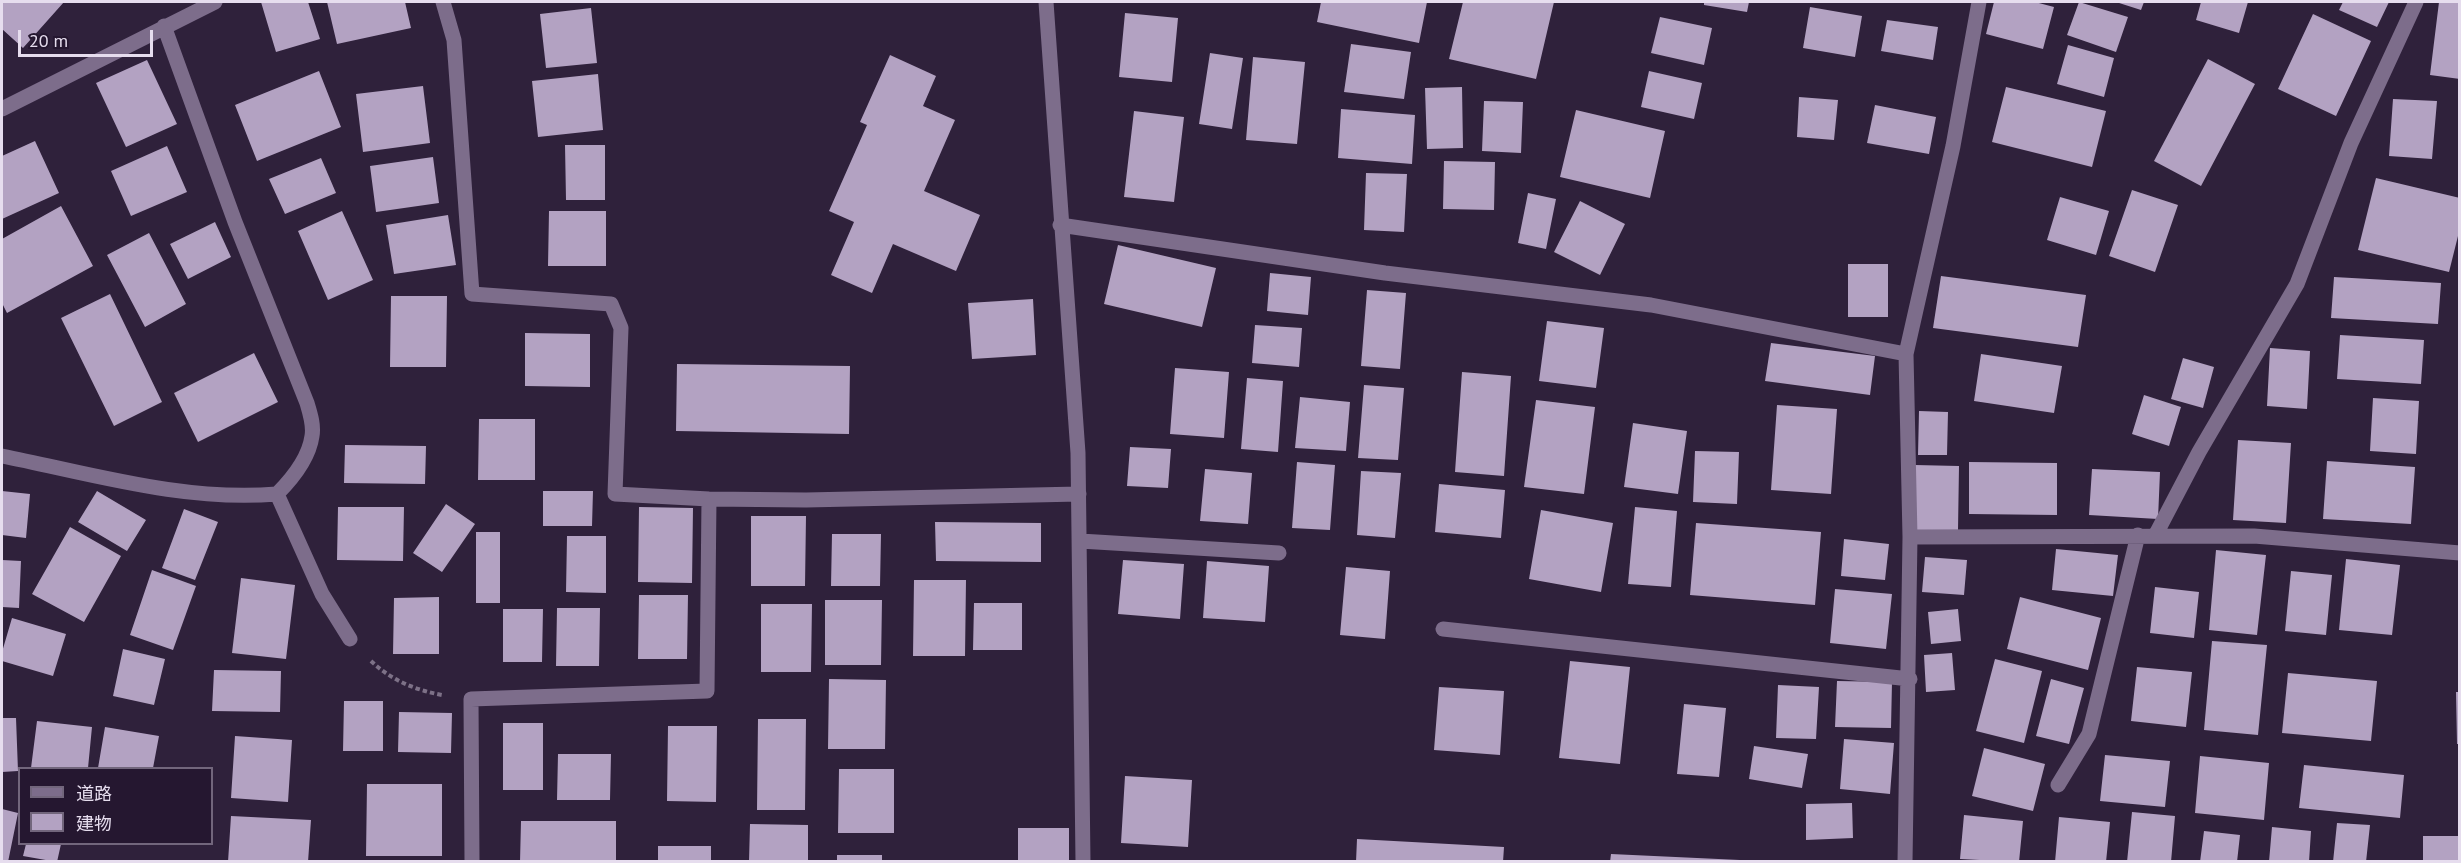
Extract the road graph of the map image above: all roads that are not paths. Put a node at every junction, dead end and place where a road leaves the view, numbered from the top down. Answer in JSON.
{"nodes":[{"id":1,"x":215,"y":2,"type":"edge"},
{"id":2,"x":443,"y":2,"type":"edge"},
{"id":3,"x":1046,"y":2,"type":"edge"},
{"id":4,"x":1979,"y":2,"type":"edge"},
{"id":5,"x":2416,"y":2,"type":"edge"},
{"id":6,"x":164,"y":26,"type":"junction"},
{"id":7,"x":2,"y":109,"type":"edge"},
{"id":8,"x":1060,"y":225,"type":"junction"},
{"id":9,"x":1906,"y":354,"type":"junction"},
{"id":10,"x":2,"y":456,"type":"edge"},
{"id":11,"x":277,"y":494,"type":"junction"},
{"id":12,"x":1079,"y":494,"type":"junction"},
{"id":13,"x":709,"y":499,"type":"junction"},
{"id":14,"x":2138,"y":536,"type":"junction"},
{"id":15,"x":2155,"y":536,"type":"junction"},
{"id":16,"x":1910,"y":537,"type":"junction"},
{"id":17,"x":1080,"y":541,"type":"junction"},
{"id":18,"x":1279,"y":553,"type":"dead end"},
{"id":19,"x":2460,"y":553,"type":"edge"},
{"id":20,"x":1443,"y":629,"type":"dead end"},
{"id":21,"x":350,"y":639,"type":"road end"},
{"id":22,"x":1910,"y":678,"type":"junction"},
{"id":23,"x":2058,"y":785,"type":"dead end"},
{"id":24,"x":472,"y":861,"type":"edge"},
{"id":25,"x":1083,"y":861,"type":"edge"},
{"id":26,"x":1905,"y":861,"type":"edge"}],
"edges":[{"from":1,"to":6,"type":"street"},
{"from":2,"to":13,"type":"street"},
{"from":3,"to":8,"type":"street"},
{"from":4,"to":9,"type":"street"},
{"from":5,"to":15,"type":"street"},
{"from":6,"to":7,"type":"street"},
{"from":6,"to":11,"type":"street"},
{"from":8,"to":9,"type":"street"},
{"from":8,"to":12,"type":"street"},
{"from":9,"to":16,"type":"street"},
{"from":10,"to":11,"type":"street"},
{"from":11,"to":21,"type":"street"},
{"from":12,"to":13,"type":"street"},
{"from":12,"to":17,"type":"street"},
{"from":13,"to":24,"type":"street"},
{"from":14,"to":15,"type":"street"},
{"from":14,"to":16,"type":"street"},
{"from":14,"to":23,"type":"street"},
{"from":15,"to":19,"type":"street"},
{"from":16,"to":22,"type":"street"},
{"from":17,"to":18,"type":"street"},
{"from":17,"to":25,"type":"street"},
{"from":20,"to":22,"type":"street"},
{"from":22,"to":26,"type":"street"}]}
